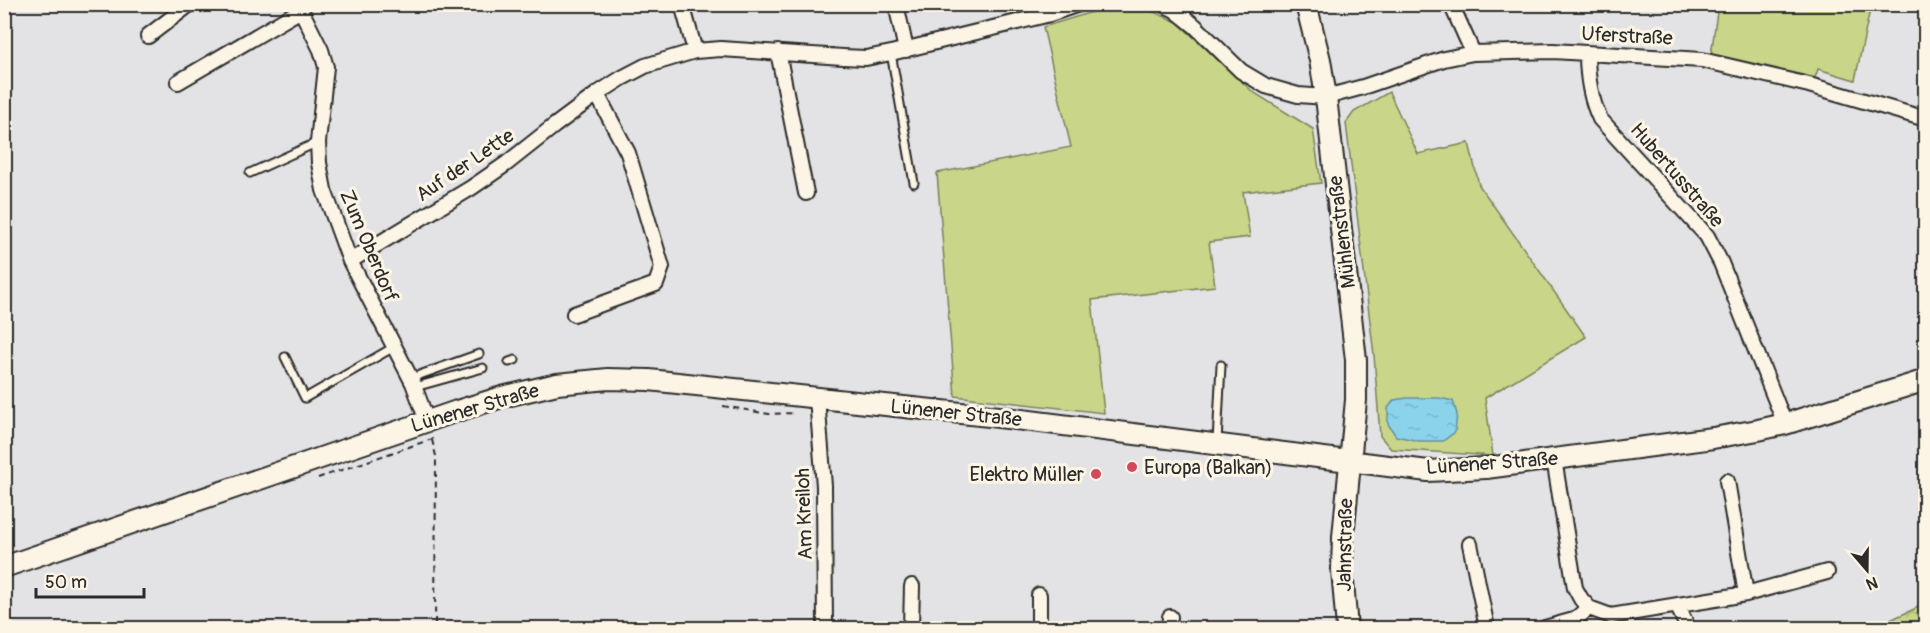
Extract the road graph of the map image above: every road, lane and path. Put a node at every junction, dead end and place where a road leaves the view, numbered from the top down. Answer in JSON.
{"nodes":[{"id":1,"x":190,"y":4,"type":"edge"},
{"id":2,"x":682,"y":4,"type":"edge"},
{"id":3,"x":896,"y":4,"type":"edge"},
{"id":4,"x":1078,"y":4,"type":"edge"},
{"id":5,"x":1306,"y":4,"type":"edge"},
{"id":6,"x":1451,"y":4,"type":"edge"},
{"id":7,"x":1172,"y":6,"type":"edge"},
{"id":8,"x":299,"y":7,"type":"edge"},
{"id":9,"x":148,"y":36,"type":"dead end"},
{"id":10,"x":906,"y":50,"type":"junction"},
{"id":11,"x":695,"y":51,"type":"junction"},
{"id":12,"x":778,"y":52,"type":"junction"},
{"id":13,"x":1473,"y":52,"type":"junction"},
{"id":14,"x":891,"y":53,"type":"junction"},
{"id":15,"x":1587,"y":53,"type":"junction"},
{"id":16,"x":178,"y":82,"type":"dead end"},
{"id":17,"x":597,"y":94,"type":"junction"},
{"id":18,"x":1326,"y":97,"type":"junction"},
{"id":19,"x":1926,"y":119,"type":"edge"},
{"id":20,"x":318,"y":142,"type":"junction"},
{"id":21,"x":249,"y":173,"type":"dead end"},
{"id":22,"x":914,"y":183,"type":"dead end"},
{"id":23,"x":806,"y":193,"type":"dead end"},
{"id":24,"x":350,"y":261,"type":"junction"},
{"id":25,"x":574,"y":314,"type":"dead end"},
{"id":26,"x":394,"y":347,"type":"junction"},
{"id":27,"x":479,"y":354,"type":"dead end"},
{"id":28,"x":285,"y":357,"type":"dead end"},
{"id":29,"x":1221,"y":365,"type":"dead end"},
{"id":30,"x":483,"y":368,"type":"dead end"},
{"id":31,"x":1926,"y":380,"type":"edge"},
{"id":32,"x":413,"y":383,"type":"junction"},
{"id":33,"x":817,"y":398,"type":"junction"},
{"id":34,"x":713,"y":405,"type":"dead end"},
{"id":35,"x":1785,"y":423,"type":"junction"},
{"id":36,"x":429,"y":430,"type":"junction"},
{"id":37,"x":440,"y":436,"type":"dead end"},
{"id":38,"x":1217,"y":445,"type":"junction"},
{"id":39,"x":1554,"y":459,"type":"junction"},
{"id":40,"x":1349,"y":461,"type":"junction"},
{"id":41,"x":1727,"y":481,"type":"dead end"},
{"id":42,"x":1470,"y":544,"type":"dead end"},
{"id":43,"x":4,"y":567,"type":"edge"},
{"id":44,"x":1827,"y":572,"type":"dead end"},
{"id":45,"x":912,"y":586,"type":"dead end"},
{"id":46,"x":1746,"y":594,"type":"junction"},
{"id":47,"x":1039,"y":595,"type":"dead end"},
{"id":48,"x":1677,"y":605,"type":"junction"},
{"id":49,"x":1589,"y":608,"type":"junction"},
{"id":50,"x":1613,"y":622,"type":"edge"},
{"id":51,"x":435,"y":628,"type":"edge"},
{"id":52,"x":825,"y":628,"type":"edge"},
{"id":53,"x":911,"y":628,"type":"edge"},
{"id":54,"x":1039,"y":628,"type":"edge"},
{"id":55,"x":1347,"y":628,"type":"edge"},
{"id":56,"x":1487,"y":628,"type":"edge"},
{"id":57,"x":1545,"y":628,"type":"edge"},
{"id":58,"x":1688,"y":628,"type":"edge"}],
"edges":[{"from":1,"to":9,"type":"street"},
{"from":2,"to":11,"type":"street"},
{"from":3,"to":10,"type":"street"},
{"from":4,"to":10,"type":"street","name":"Auf der Lette"},
{"from":5,"to":18,"type":"main road","name":"Mühlenstraße"},
{"from":6,"to":13,"type":"street"},
{"from":7,"to":18,"type":"street"},
{"from":8,"to":16,"type":"street","name":"Zum Oberdorf"},
{"from":8,"to":20,"type":"street","name":"Zum Oberdorf"},
{"from":10,"to":14,"type":"street","name":"Auf der Lette"},
{"from":11,"to":12,"type":"street","name":"Auf der Lette"},
{"from":11,"to":17,"type":"street","name":"Auf der Lette"},
{"from":12,"to":14,"type":"street","name":"Auf der Lette"},
{"from":12,"to":23,"type":"street"},
{"from":13,"to":15,"type":"street","name":"Uferstraße"},
{"from":13,"to":18,"type":"street","name":"Uferstraße"},
{"from":14,"to":22,"type":"lane"},
{"from":15,"to":19,"type":"street","name":"Uferstraße"},
{"from":15,"to":35,"type":"street","name":"Hubertusstraße"},
{"from":17,"to":24,"type":"street","name":"Auf der Lette"},
{"from":17,"to":25,"type":"street"},
{"from":18,"to":40,"type":"main road","name":"Mühlenstraße"},
{"from":20,"to":21,"type":"lane"},
{"from":20,"to":24,"type":"street","name":"Zum Oberdorf"},
{"from":24,"to":26,"type":"street","name":"Zum Oberdorf"},
{"from":26,"to":28,"type":"lane"},
{"from":26,"to":32,"type":"street","name":"Zum Oberdorf"},
{"from":27,"to":32,"type":"lane"},
{"from":29,"to":38,"type":"lane"},
{"from":30,"to":32,"type":"lane"},
{"from":31,"to":35,"type":"main road","name":"Lünener Straße"},
{"from":32,"to":36,"type":"street","name":"Zum Oberdorf"},
{"from":33,"to":34,"type":"path"},
{"from":33,"to":36,"type":"main road","name":"Lünener Straße"},
{"from":33,"to":38,"type":"main road","name":"Lünener Straße"},
{"from":33,"to":52,"type":"street","name":"Am Kreiloh"},
{"from":35,"to":39,"type":"main road","name":"Lünener Straße"},
{"from":36,"to":37,"type":"path"},
{"from":36,"to":43,"type":"main road","name":"Lünener Straße"},
{"from":36,"to":51,"type":"path"},
{"from":38,"to":40,"type":"main road","name":"Lünener Straße"},
{"from":39,"to":40,"type":"main road","name":"Lünener Straße"},
{"from":39,"to":49,"type":"street"},
{"from":40,"to":55,"type":"main road","name":"Jahnstraße"},
{"from":41,"to":46,"type":"street"},
{"from":42,"to":56,"type":"street"},
{"from":44,"to":46,"type":"street"},
{"from":45,"to":53,"type":"street"},
{"from":46,"to":48,"type":"street"},
{"from":47,"to":54,"type":"street"},
{"from":48,"to":50,"type":"street"},
{"from":48,"to":58,"type":"street"},
{"from":49,"to":50,"type":"street"},
{"from":49,"to":57,"type":"street"}]}
